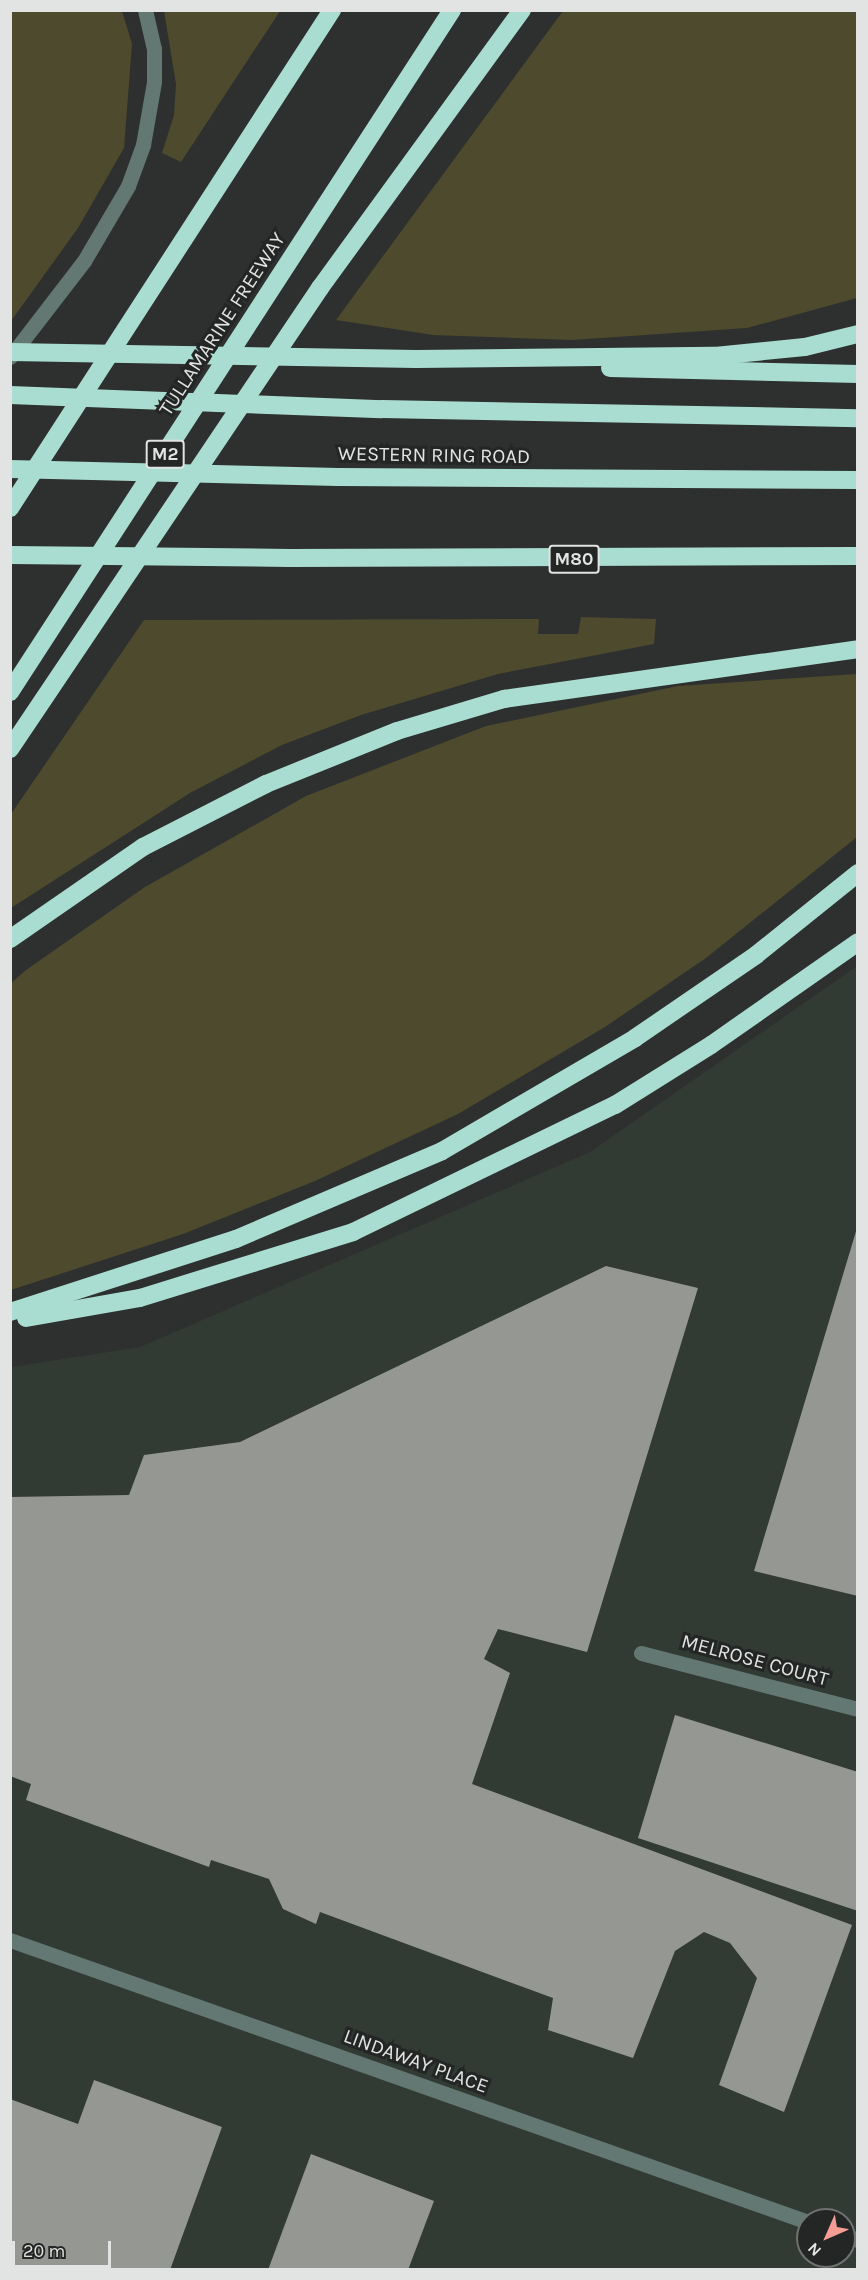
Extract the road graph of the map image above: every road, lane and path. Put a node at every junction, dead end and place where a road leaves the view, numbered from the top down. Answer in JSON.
{"nodes":[{"id":1,"x":145,"y":10,"type":"edge"},
{"id":2,"x":333,"y":10,"type":"edge"},
{"id":3,"x":452,"y":10,"type":"edge"},
{"id":4,"x":522,"y":10,"type":"edge"},
{"id":5,"x":858,"y":334,"type":"edge"},
{"id":6,"x":10,"y":352,"type":"edge"},
{"id":7,"x":10,"y":357,"type":"edge"},
{"id":8,"x":416,"y":359,"type":"junction"},
{"id":9,"x":858,"y":374,"type":"edge"},
{"id":10,"x":10,"y":395,"type":"edge"},
{"id":11,"x":858,"y":418,"type":"edge"},
{"id":12,"x":10,"y":469,"type":"edge"},
{"id":13,"x":858,"y":480,"type":"edge"},
{"id":14,"x":10,"y":508,"type":"edge"},
{"id":15,"x":10,"y":555,"type":"edge"},
{"id":16,"x":858,"y":556,"type":"edge"},
{"id":17,"x":858,"y":649,"type":"edge"},
{"id":18,"x":10,"y":692,"type":"edge"},
{"id":19,"x":10,"y":749,"type":"edge"},
{"id":20,"x":858,"y":873,"type":"edge"},
{"id":21,"x":10,"y":939,"type":"edge"},
{"id":22,"x":858,"y":942,"type":"edge"},
{"id":23,"x":10,"y":1312,"type":"edge"},
{"id":24,"x":10,"y":1320,"type":"edge"},
{"id":25,"x":641,"y":1653,"type":"dead end"},
{"id":26,"x":858,"y":1709,"type":"edge"},
{"id":27,"x":10,"y":1940,"type":"edge"},
{"id":28,"x":796,"y":2218,"type":"edge"}],
"edges":[{"from":1,"to":7,"type":"street"},
{"from":2,"to":14,"type":"highway"},
{"from":3,"to":18,"type":"highway","name":"TULLAMARINE FREEWAY","number":"M2"},
{"from":4,"to":19,"type":"highway"},
{"from":5,"to":8,"type":"highway"},
{"from":6,"to":8,"type":"highway","bridge":true},
{"from":8,"to":9,"type":"highway"},
{"from":10,"to":11,"type":"highway","bridge":true},
{"from":12,"to":13,"type":"highway","name":"WESTERN RING ROAD","bridge":true},
{"from":15,"to":16,"type":"highway","number":"M80","bridge":true},
{"from":17,"to":21,"type":"highway"},
{"from":20,"to":23,"type":"highway"},
{"from":22,"to":24,"type":"highway"},
{"from":25,"to":26,"type":"street","name":"MELROSE COURT"},
{"from":27,"to":28,"type":"street","name":"LINDAWAY PLACE"}]}
